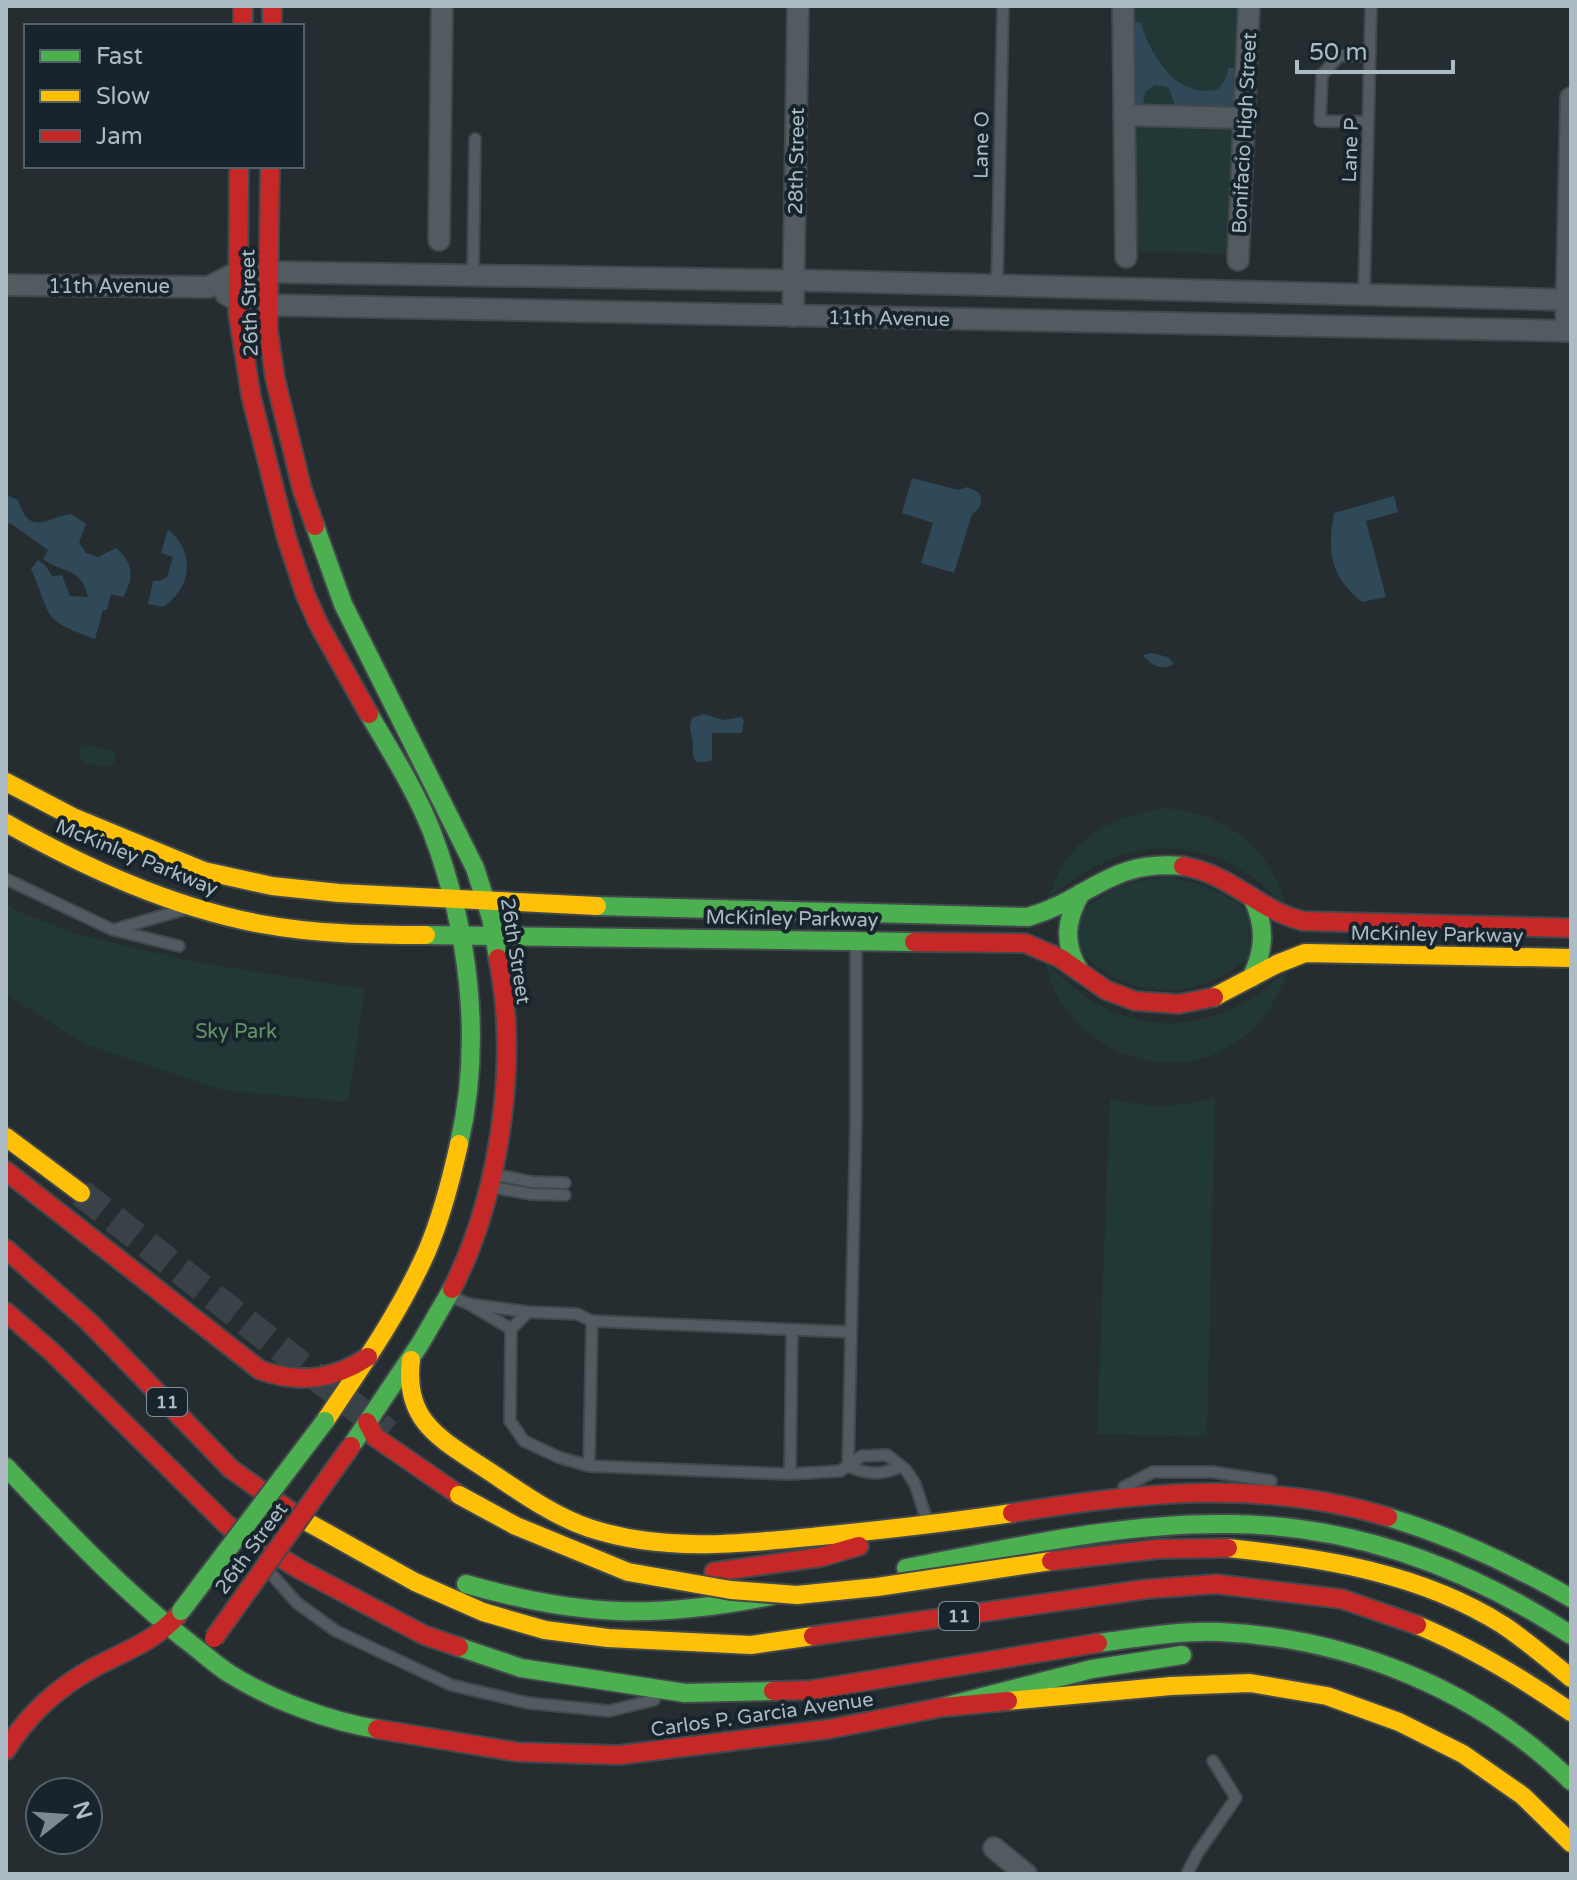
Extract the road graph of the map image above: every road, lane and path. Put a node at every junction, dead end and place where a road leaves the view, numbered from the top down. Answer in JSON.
{"nodes":[{"id":1,"x":442,"y":6,"type":"edge"},
{"id":2,"x":798,"y":6,"type":"edge"},
{"id":3,"x":1003,"y":6,"type":"edge"},
{"id":4,"x":1123,"y":6,"type":"edge"},
{"id":5,"x":1249,"y":6,"type":"edge"},
{"id":6,"x":1371,"y":6,"type":"edge"},
{"id":7,"x":1370,"y":55,"type":"junction"},
{"id":8,"x":1571,"y":98,"type":"edge"},
{"id":9,"x":1124,"y":115,"type":"junction"},
{"id":10,"x":1243,"y":118,"type":"junction"},
{"id":11,"x":1368,"y":122,"type":"junction"},
{"id":12,"x":475,"y":139,"type":"dead end"},
{"id":13,"x":239,"y":168,"type":"edge"},
{"id":14,"x":270,"y":168,"type":"edge"},
{"id":15,"x":439,"y":236,"type":"dead end"},
{"id":16,"x":1126,"y":257,"type":"dead end"},
{"id":17,"x":1238,"y":260,"type":"dead end"},
{"id":18,"x":238,"y":272,"type":"junction"},
{"id":19,"x":268,"y":272,"type":"junction"},
{"id":20,"x":473,"y":275,"type":"junction"},
{"id":21,"x":794,"y":280,"type":"junction"},
{"id":22,"x":6,"y":285,"type":"edge"},
{"id":23,"x":997,"y":285,"type":"junction"},
{"id":24,"x":212,"y":286,"type":"junction"},
{"id":25,"x":1364,"y":295,"type":"junction"},
{"id":26,"x":1569,"y":300,"type":"edge"},
{"id":27,"x":238,"y":301,"type":"junction"},
{"id":28,"x":268,"y":305,"type":"junction"},
{"id":29,"x":793,"y":316,"type":"junction"},
{"id":30,"x":1568,"y":331,"type":"edge"},
{"id":31,"x":6,"y":782,"type":"edge"},
{"id":32,"x":6,"y":823,"type":"edge"},
{"id":33,"x":6,"y":879,"type":"edge"},
{"id":34,"x":1081,"y":893,"type":"junction"},
{"id":35,"x":1252,"y":897,"type":"junction"},
{"id":36,"x":455,"y":898,"type":"junction"},
{"id":37,"x":487,"y":899,"type":"junction"},
{"id":38,"x":192,"y":907,"type":"junction"},
{"id":39,"x":855,"y":913,"type":"junction"},
{"id":40,"x":1498,"y":927,"type":"junction"},
{"id":41,"x":1571,"y":928,"type":"edge"},
{"id":42,"x":113,"y":930,"type":"junction"},
{"id":43,"x":494,"y":935,"type":"junction"},
{"id":44,"x":461,"y":936,"type":"junction"},
{"id":45,"x":856,"y":942,"type":"junction"},
{"id":46,"x":179,"y":946,"type":"dead end"},
{"id":47,"x":1498,"y":957,"type":"junction"},
{"id":48,"x":1571,"y":958,"type":"edge"},
{"id":49,"x":1082,"y":976,"type":"junction"},
{"id":50,"x":1251,"y":978,"type":"junction"},
{"id":51,"x":6,"y":1137,"type":"edge"},
{"id":52,"x":6,"y":1171,"type":"edge"},
{"id":53,"x":490,"y":1180,"type":"junction"},
{"id":54,"x":565,"y":1183,"type":"dead end"},
{"id":55,"x":81,"y":1193,"type":"tunnel mouth"},
{"id":56,"x":565,"y":1195,"type":"dead end"},
{"id":57,"x":6,"y":1249,"type":"edge"},
{"id":58,"x":448,"y":1296,"type":"junction"},
{"id":59,"x":469,"y":1304,"type":"junction"},
{"id":60,"x":6,"y":1312,"type":"edge"},
{"id":61,"x":528,"y":1312,"type":"junction"},
{"id":62,"x":592,"y":1321,"type":"junction"},
{"id":63,"x":511,"y":1329,"type":"junction"},
{"id":64,"x":792,"y":1330,"type":"junction"},
{"id":65,"x":850,"y":1332,"type":"junction"},
{"id":66,"x":413,"y":1355,"type":"junction"},
{"id":67,"x":368,"y":1357,"type":"junction"},
{"id":68,"x":367,"y":1422,"type":"junction"},
{"id":69,"x":589,"y":1466,"type":"junction"},
{"id":70,"x":848,"y":1466,"type":"junction"},
{"id":71,"x":6,"y":1467,"type":"edge"},
{"id":72,"x":900,"y":1467,"type":"junction"},
{"id":73,"x":790,"y":1474,"type":"junction"},
{"id":74,"x":1279,"y":1482,"type":"dead end"},
{"id":75,"x":1309,"y":1488,"type":"dead end"},
{"id":76,"x":1340,"y":1493,"type":"dead end"},
{"id":77,"x":1371,"y":1498,"type":"dead end"},
{"id":78,"x":1098,"y":1500,"type":"junction"},
{"id":79,"x":1392,"y":1518,"type":"junction"},
{"id":80,"x":227,"y":1525,"type":"junction"},
{"id":81,"x":928,"y":1525,"type":"junction"},
{"id":82,"x":339,"y":1540,"type":"junction"},
{"id":83,"x":714,"y":1572,"type":"dead end"},
{"id":84,"x":1571,"y":1598,"type":"edge"},
{"id":85,"x":169,"y":1627,"type":"junction"},
{"id":86,"x":1571,"y":1635,"type":"edge"},
{"id":87,"x":208,"y":1645,"type":"junction"},
{"id":88,"x":1332,"y":1649,"type":"junction"},
{"id":89,"x":1254,"y":1653,"type":"dead end"},
{"id":90,"x":1199,"y":1654,"type":"dead end"},
{"id":91,"x":1571,"y":1678,"type":"edge"},
{"id":92,"x":685,"y":1693,"type":"junction"},
{"id":93,"x":943,"y":1707,"type":"junction"},
{"id":94,"x":1571,"y":1712,"type":"edge"},
{"id":95,"x":6,"y":1750,"type":"edge"},
{"id":96,"x":1213,"y":1761,"type":"dead end"},
{"id":97,"x":1571,"y":1781,"type":"edge"},
{"id":98,"x":1571,"y":1843,"type":"edge"},
{"id":99,"x":994,"y":1848,"type":"dead end"},
{"id":100,"x":1026,"y":1874,"type":"edge"},
{"id":101,"x":1187,"y":1874,"type":"edge"}],
"edges":[{"from":1,"to":15,"type":"street"},
{"from":2,"to":21,"type":"street","name":"28th Street"},
{"from":3,"to":23,"type":"lane","name":"Lane O"},
{"from":4,"to":9,"type":"street"},
{"from":5,"to":10,"type":"street","name":"Bonifacio High Street"},
{"from":6,"to":7,"type":"lane","name":"Lane P"},
{"from":7,"to":11,"type":"lane","name":"Lane P"},
{"from":7,"to":11,"type":"lane"},
{"from":8,"to":26,"type":"street"},
{"from":9,"to":10,"type":"street"},
{"from":9,"to":16,"type":"street"},
{"from":10,"to":17,"type":"street","name":"Bonifacio High Street"},
{"from":11,"to":25,"type":"lane","name":"Lane P"},
{"from":12,"to":20,"type":"lane"},
{"from":13,"to":18,"type":"main road","name":"26th Street"},
{"from":14,"to":19,"type":"main road","name":"26th Street"},
{"from":18,"to":19,"type":"street","name":"11th Avenue"},
{"from":18,"to":24,"type":"street","name":"11th Avenue"},
{"from":18,"to":27,"type":"main road","name":"26th Street"},
{"from":19,"to":20,"type":"street","name":"11th Avenue"},
{"from":19,"to":28,"type":"main road","name":"26th Street"},
{"from":20,"to":21,"type":"street","name":"11th Avenue"},
{"from":21,"to":23,"type":"street","name":"11th Avenue"},
{"from":21,"to":29,"type":"street","name":"28th Street"},
{"from":22,"to":24,"type":"street","name":"11th Avenue"},
{"from":23,"to":25,"type":"street","name":"11th Avenue"},
{"from":24,"to":27,"type":"street","name":"11th Avenue"},
{"from":25,"to":26,"type":"street","name":"11th Avenue"},
{"from":26,"to":30,"type":"street"},
{"from":27,"to":28,"type":"street","name":"11th Avenue"},
{"from":27,"to":36,"type":"main road","name":"26th Street"},
{"from":28,"to":29,"type":"street","name":"11th Avenue"},
{"from":28,"to":37,"type":"main road","name":"26th Street"},
{"from":29,"to":30,"type":"street","name":"11th Avenue"},
{"from":31,"to":36,"type":"main road","name":"McKinley Parkway"},
{"from":32,"to":38,"type":"main road","name":"McKinley Parkway"},
{"from":33,"to":42,"type":"lane"},
{"from":34,"to":35,"type":"main road","name":"McKinley Parkway"},
{"from":34,"to":39,"type":"main road","name":"McKinley Parkway"},
{"from":34,"to":49,"type":"main road"},
{"from":35,"to":40,"type":"main road","name":"McKinley Parkway"},
{"from":35,"to":50,"type":"main road"},
{"from":36,"to":37,"type":"main road","name":"McKinley Parkway"},
{"from":36,"to":44,"type":"main road","name":"26th Street"},
{"from":37,"to":39,"type":"main road","name":"McKinley Parkway"},
{"from":37,"to":43,"type":"main road","name":"26th Street"},
{"from":38,"to":42,"type":"lane"},
{"from":38,"to":44,"type":"main road","name":"McKinley Parkway"},
{"from":39,"to":45,"type":"lane"},
{"from":40,"to":41,"type":"main road","name":"McKinley Parkway"},
{"from":40,"to":47,"type":"lane"},
{"from":42,"to":46,"type":"lane"},
{"from":43,"to":44,"type":"main road","name":"McKinley Parkway"},
{"from":43,"to":45,"type":"main road","name":"McKinley Parkway"},
{"from":43,"to":53,"type":"main road","name":"26th Street"},
{"from":44,"to":67,"type":"main road","name":"26th Street"},
{"from":45,"to":49,"type":"main road","name":"McKinley Parkway"},
{"from":45,"to":65,"type":"lane"},
{"from":47,"to":48,"type":"main road","name":"McKinley Parkway"},
{"from":47,"to":50,"type":"main road","name":"McKinley Parkway"},
{"from":49,"to":50,"type":"main road","name":"McKinley Parkway"},
{"from":51,"to":55,"type":"main road"},
{"from":52,"to":67,"type":"main road"},
{"from":53,"to":54,"type":"lane"},
{"from":53,"to":56,"type":"lane"},
{"from":53,"to":58,"type":"main road","name":"26th Street"},
{"from":57,"to":82,"type":"main road","number":"11"},
{"from":58,"to":59,"type":"lane"},
{"from":58,"to":66,"type":"main road","name":"26th Street"},
{"from":59,"to":61,"type":"lane"},
{"from":59,"to":63,"type":"lane"},
{"from":60,"to":80,"type":"main road","name":"Carlos P. Garcia Avenue","number":"11"},
{"from":61,"to":62,"type":"lane"},
{"from":61,"to":63,"type":"lane"},
{"from":62,"to":64,"type":"lane"},
{"from":62,"to":69,"type":"lane"},
{"from":63,"to":69,"type":"lane"},
{"from":64,"to":65,"type":"lane"},
{"from":64,"to":73,"type":"lane"},
{"from":65,"to":70,"type":"lane"},
{"from":66,"to":68,"type":"main road","name":"26th Street"},
{"from":66,"to":81,"type":"main road"},
{"from":67,"to":85,"type":"main road","name":"26th Street","bridge":true},
{"from":68,"to":87,"type":"main road","name":"26th Street","bridge":true},
{"from":68,"to":91,"type":"main road","bridge":true},
{"from":69,"to":73,"type":"lane"},
{"from":70,"to":72,"type":"lane"},
{"from":70,"to":72,"type":"lane"},
{"from":70,"to":73,"type":"lane"},
{"from":71,"to":85,"type":"main road","name":"Carlos P. Garcia Avenue"},
{"from":72,"to":81,"type":"lane"},
{"from":74,"to":78,"type":"lane"},
{"from":75,"to":76,"type":"lane"},
{"from":77,"to":79,"type":"lane"},
{"from":78,"to":79,"type":"main road"},
{"from":78,"to":81,"type":"main road"},
{"from":79,"to":84,"type":"main road"},
{"from":80,"to":92,"type":"main road","name":"Carlos P. Garcia Avenue","number":"11"},
{"from":80,"to":92,"type":"lane"},
{"from":81,"to":83,"type":"main road"},
{"from":82,"to":86,"type":"main road"},
{"from":82,"to":94,"type":"main road","number":"11"},
{"from":85,"to":87,"type":"main road","name":"Carlos P. Garcia Avenue"},
{"from":85,"to":95,"type":"main road"},
{"from":87,"to":93,"type":"main road","name":"Carlos P. Garcia Avenue"},
{"from":88,"to":89,"type":"main road"},
{"from":88,"to":92,"type":"main road","name":"Carlos P. Garcia Avenue","number":"11"},
{"from":88,"to":97,"type":"main road","name":"Carlos P. Garcia Avenue","number":"11"},
{"from":90,"to":93,"type":"main road"},
{"from":93,"to":98,"type":"main road","name":"Carlos P. Garcia Avenue"},
{"from":96,"to":101,"type":"lane"},
{"from":99,"to":100,"type":"street"}]}
